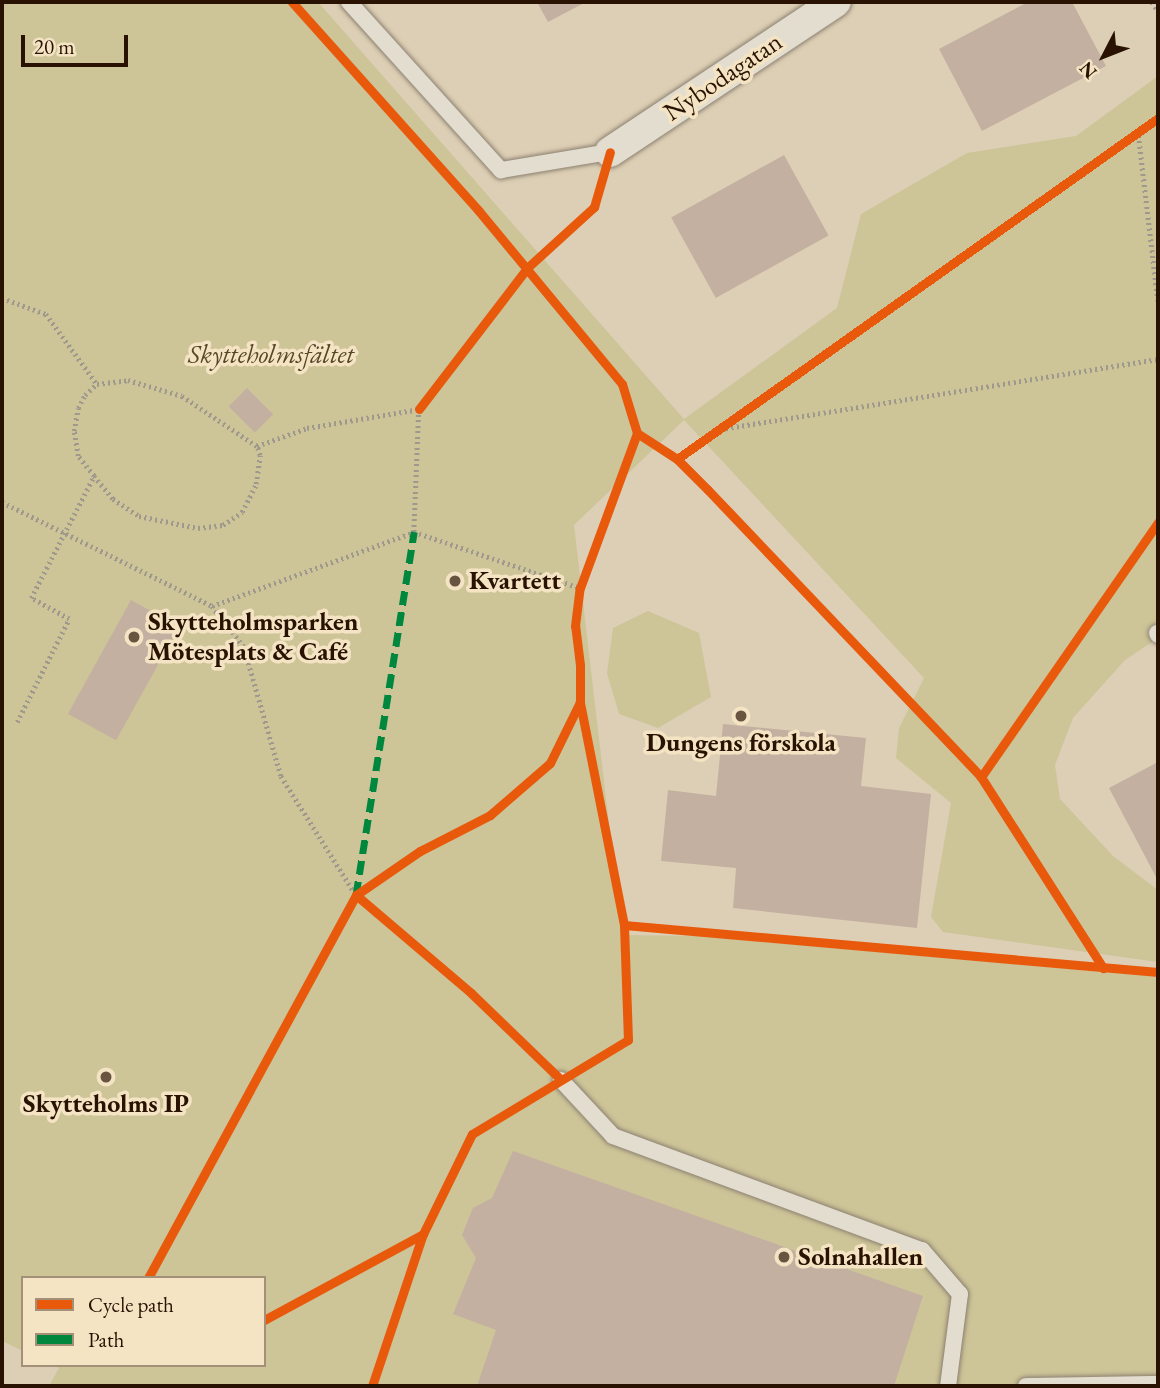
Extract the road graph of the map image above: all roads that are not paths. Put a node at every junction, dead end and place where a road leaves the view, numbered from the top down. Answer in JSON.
{"nodes":[{"id":1,"x":349,"y":2,"type":"edge"},
{"id":2,"x":836,"y":2,"type":"edge"},
{"id":3,"x":610,"y":152,"type":"joint"},
{"id":4,"x":561,"y":1080,"type":"dead end"},
{"id":5,"x":1158,"y":1384,"type":"edge"},
{"id":6,"x":948,"y":1386,"type":"edge"},
{"id":7,"x":1026,"y":1386,"type":"edge"}],
"edges":[{"from":1,"to":3,"type":"lane"},
{"from":2,"to":3,"type":"street","name":"Nybodagatan"},
{"from":4,"to":6,"type":"lane"},
{"from":5,"to":7,"type":"lane"}]}
